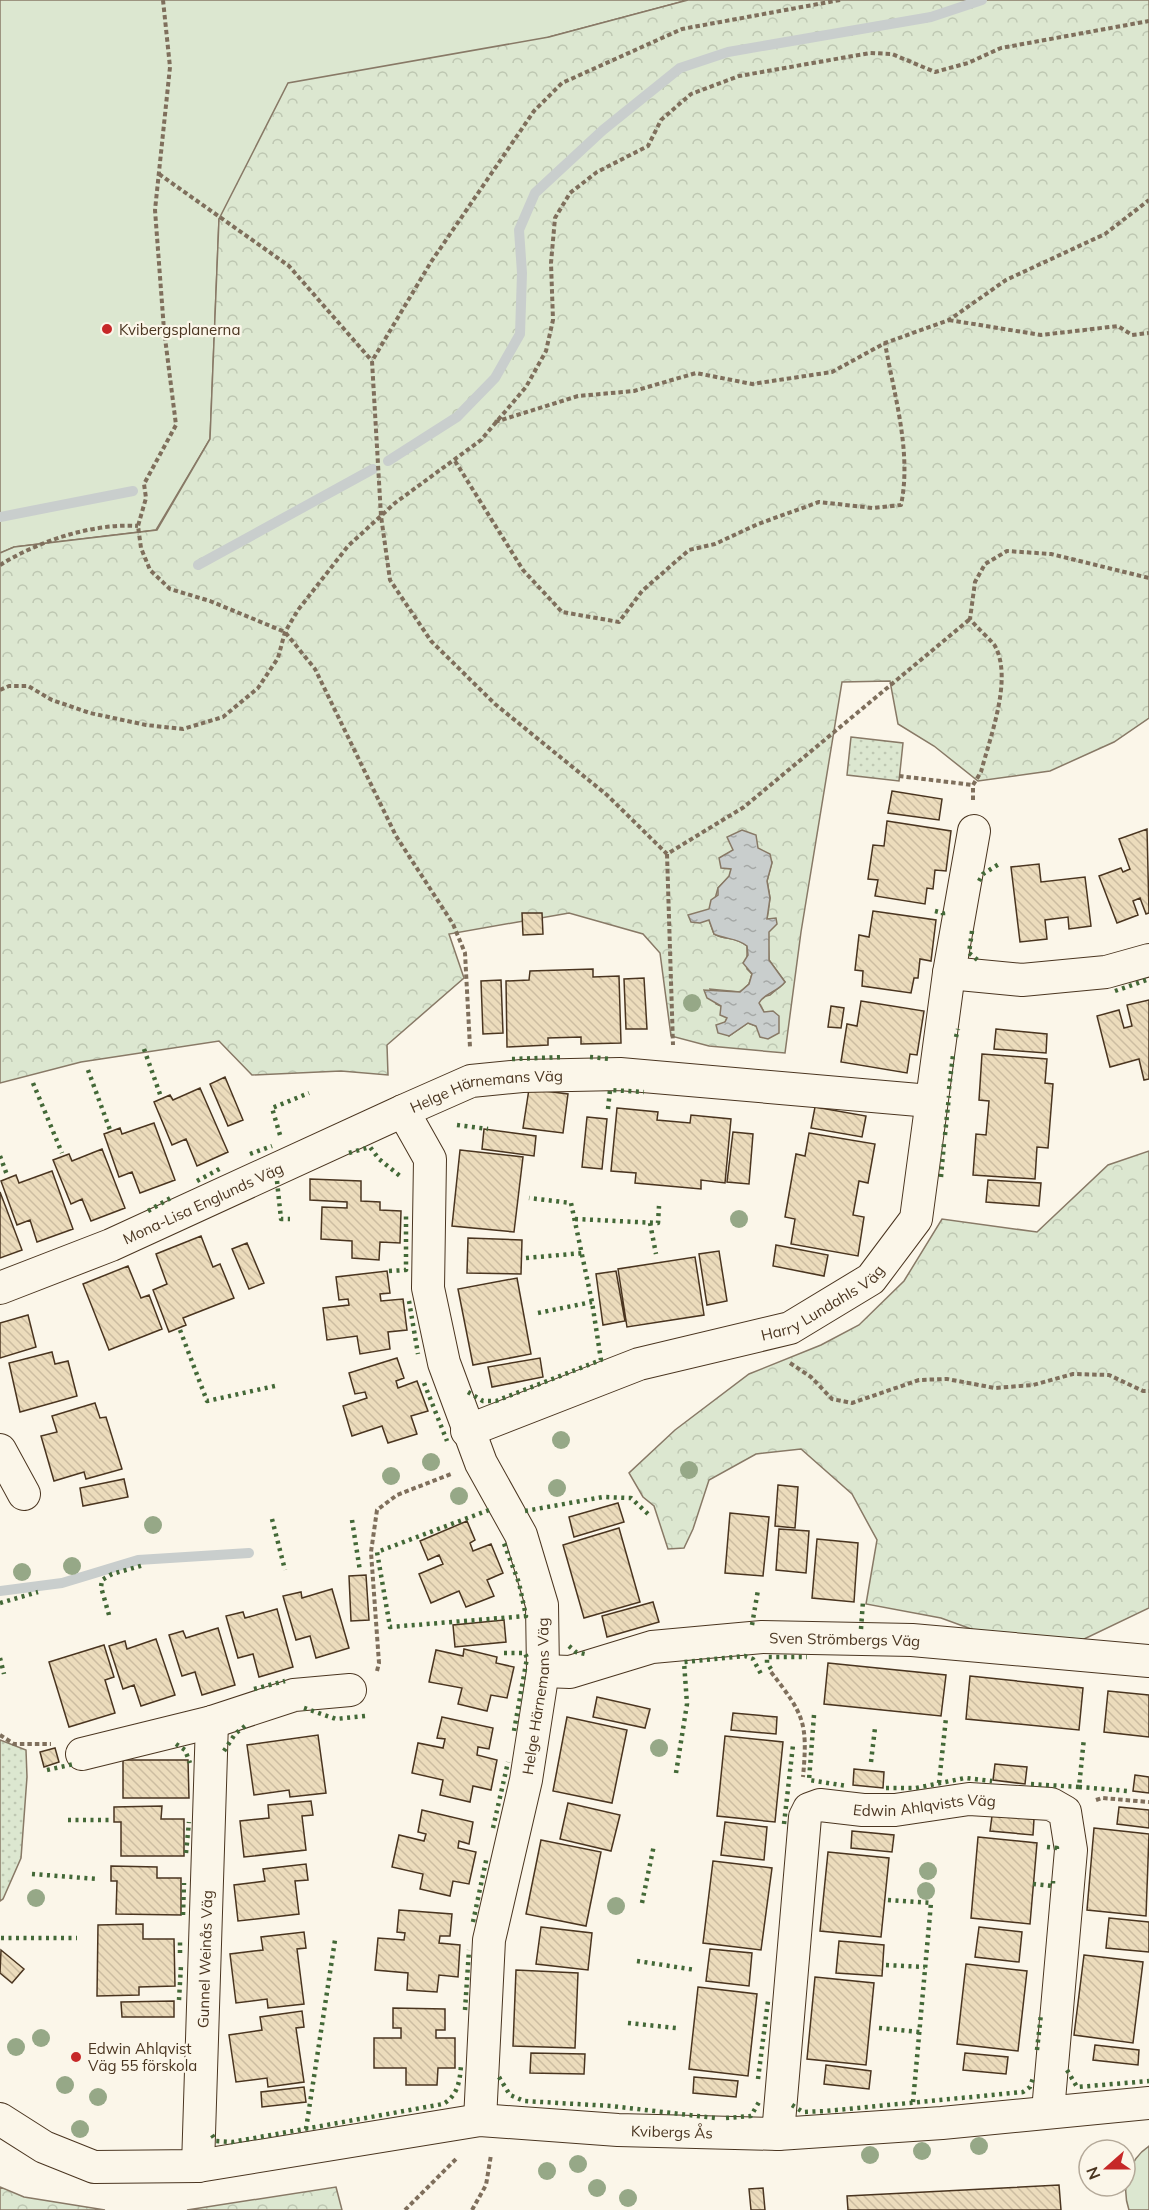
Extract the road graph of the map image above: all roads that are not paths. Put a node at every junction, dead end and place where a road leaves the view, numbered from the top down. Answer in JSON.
{"nodes":[{"id":1,"x":974,"y":831,"type":"dead end"},
{"id":2,"x":1149,"y":960,"type":"edge"},
{"id":3,"x":949,"y":973,"type":"junction"},
{"id":4,"x":930,"y":1101,"type":"junction"},
{"id":5,"x":403,"y":1111,"type":"junction"},
{"id":6,"x":0,"y":1288,"type":"edge"},
{"id":7,"x":467,"y":1431,"type":"junction"},
{"id":8,"x":0,"y":1450,"type":"edge"},
{"id":9,"x":24,"y":1494,"type":"dead end"},
{"id":10,"x":1149,"y":1661,"type":"edge"},
{"id":11,"x":543,"y":1671,"type":"junction"},
{"id":12,"x":350,"y":1690,"type":"road end"},
{"id":13,"x":212,"y":1722,"type":"junction"},
{"id":14,"x":82,"y":1754,"type":"road end"},
{"id":15,"x":1149,"y":2103,"type":"edge"},
{"id":16,"x":1048,"y":2111,"type":"junction"},
{"id":17,"x":0,"y":2119,"type":"edge"},
{"id":18,"x":480,"y":2120,"type":"junction"},
{"id":19,"x":778,"y":2134,"type":"junction"},
{"id":20,"x":198,"y":2166,"type":"junction"}],
"edges":[{"from":1,"to":3,"type":"street","name":"Harry Lundahls Väg"},
{"from":2,"to":3,"type":"street"},
{"from":3,"to":4,"type":"street","name":"Harry Lundahls Väg"},
{"from":4,"to":5,"type":"street","name":"Helge Härnemans Väg"},
{"from":4,"to":7,"type":"street","name":"Harry Lundahls Väg"},
{"from":5,"to":6,"type":"street","name":"Mona-Lisa Englunds Väg"},
{"from":5,"to":7,"type":"street","name":"Helge Härnemans Väg"},
{"from":7,"to":11,"type":"street","name":"Helge Härnemans Väg"},
{"from":8,"to":9,"type":"street"},
{"from":10,"to":11,"type":"street","name":"Sven Strömbergs Väg"},
{"from":11,"to":18,"type":"street","name":"Helge Härnemans Väg"},
{"from":12,"to":13,"type":"street"},
{"from":13,"to":14,"type":"street"},
{"from":13,"to":20,"type":"street","name":"Gunnel Weinås Väg"},
{"from":15,"to":16,"type":"street","name":"Kvibergs Ås"},
{"from":16,"to":19,"type":"street","name":"Kvibergs Ås"},
{"from":16,"to":19,"type":"street","name":"Edwin Ahlqvists Väg"},
{"from":17,"to":20,"type":"street"},
{"from":18,"to":19,"type":"street","name":"Kvibergs Ås"},
{"from":18,"to":20,"type":"street","name":"Kvibergs Ås"}]}
